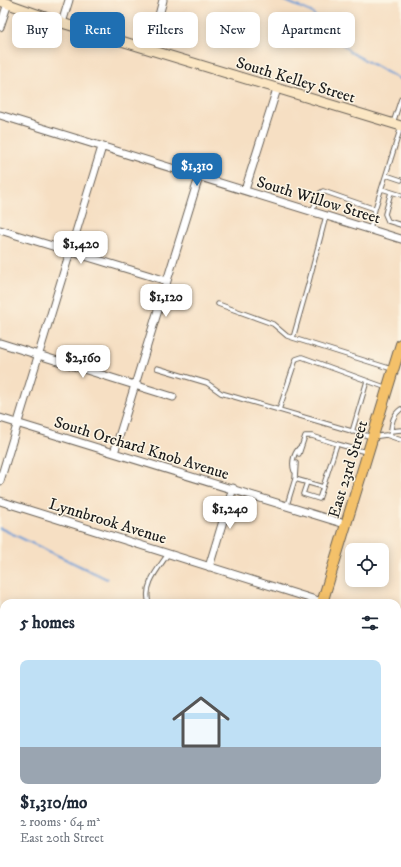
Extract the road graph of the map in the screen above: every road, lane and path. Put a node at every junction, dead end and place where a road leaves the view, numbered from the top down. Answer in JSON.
{"nodes":[{"id":1,"x":69,"y":0,"type":"edge"},
{"id":2,"x":163,"y":0,"type":"edge"},
{"id":3,"x":4,"y":2,"type":"edge"},
{"id":4,"x":33,"y":12,"type":"edge"},
{"id":5,"x":62,"y":22,"type":"joint"},
{"id":6,"x":0,"y":27,"type":"edge"},
{"id":7,"x":150,"y":50,"type":"junction"},
{"id":8,"x":277,"y":89,"type":"junction"},
{"id":9,"x":401,"y":99,"type":"edge"},
{"id":10,"x":0,"y":115,"type":"edge"},
{"id":11,"x":401,"y":117,"type":"edge"},
{"id":12,"x":398,"y":123,"type":"edge"},
{"id":13,"x":396,"y":144,"type":"junction"},
{"id":14,"x":401,"y":146,"type":"edge"},
{"id":15,"x":102,"y":147,"type":"junction"},
{"id":16,"x":386,"y":175,"type":"junction"},
{"id":17,"x":199,"y":177,"type":"junction"},
{"id":18,"x":401,"y":180,"type":"edge"},
{"id":19,"x":382,"y":189,"type":"junction"},
{"id":20,"x":245,"y":190,"type":"junction"},
{"id":21,"x":392,"y":192,"type":"junction"},
{"id":22,"x":401,"y":194,"type":"edge"},
{"id":23,"x":375,"y":209,"type":"junction"},
{"id":24,"x":312,"y":212,"type":"junction"},
{"id":25,"x":326,"y":216,"type":"junction"},
{"id":26,"x":401,"y":225,"type":"edge"},
{"id":27,"x":370,"y":229,"type":"junction"},
{"id":28,"x":0,"y":230,"type":"edge"},
{"id":29,"x":401,"y":239,"type":"edge"},
{"id":30,"x":71,"y":252,"type":"junction"},
{"id":31,"x":168,"y":281,"type":"junction"},
{"id":32,"x":218,"y":304,"type":"dead end"},
{"id":33,"x":292,"y":338,"type":"junction"},
{"id":34,"x":0,"y":343,"type":"edge"},
{"id":35,"x":401,"y":344,"type":"edge"},
{"id":36,"x":39,"y":355,"type":"junction"},
{"id":37,"x":399,"y":355,"type":"edge"},
{"id":38,"x":157,"y":368,"type":"dead end"},
{"id":39,"x":393,"y":370,"type":"junction"},
{"id":40,"x":367,"y":381,"type":"junction"},
{"id":41,"x":136,"y":386,"type":"junction"},
{"id":42,"x":387,"y":388,"type":"junction"},
{"id":43,"x":173,"y":397,"type":"dead end"},
{"id":44,"x":401,"y":409,"type":"edge"},
{"id":45,"x":279,"y":410,"type":"junction"},
{"id":46,"x":0,"y":418,"type":"edge"},
{"id":47,"x":16,"y":423,"type":"junction"},
{"id":48,"x":401,"y":430,"type":"edge"},
{"id":49,"x":391,"y":431,"type":"junction"},
{"id":50,"x":352,"y":432,"type":"junction"},
{"id":51,"x":390,"y":436,"type":"junction"},
{"id":52,"x":372,"y":437,"type":"junction"},
{"id":53,"x":401,"y":440,"type":"edge"},
{"id":54,"x":337,"y":444,"type":"junction"},
{"id":55,"x":302,"y":445,"type":"junction"},
{"id":56,"x":367,"y":452,"type":"junction"},
{"id":57,"x":114,"y":453,"type":"junction"},
{"id":58,"x":299,"y":454,"type":"dead end"},
{"id":59,"x":296,"y":463,"type":"dead end"},
{"id":60,"x":294,"y":471,"type":"junction"},
{"id":61,"x":295,"y":479,"type":"junction"},
{"id":62,"x":0,"y":481,"type":"edge"},
{"id":63,"x":307,"y":482,"type":"junction"},
{"id":64,"x":323,"y":487,"type":"junction"},
{"id":65,"x":233,"y":488,"type":"junction"},
{"id":66,"x":0,"y":501,"type":"edge"},
{"id":67,"x":287,"y":505,"type":"junction"},
{"id":68,"x":345,"y":524,"type":"junction"},
{"id":69,"x":168,"y":554,"type":"junction"},
{"id":70,"x":209,"y":567,"type":"junction"},
{"id":71,"x":148,"y":599,"type":"edge"},
{"id":72,"x":309,"y":599,"type":"edge"},
{"id":73,"x":323,"y":599,"type":"edge"}],
"edges":[{"from":1,"to":5,"type":"street"},
{"from":2,"to":7,"type":"street"},
{"from":3,"to":4,"type":"main road","name":"South Kelley Street"},
{"from":3,"to":6,"type":"street"},
{"from":5,"to":7,"type":"main road","name":"South Kelley Street"},
{"from":7,"to":8,"type":"main road","name":"South Kelley Street"},
{"from":8,"to":12,"type":"main road","name":"South Kelley Street"},
{"from":8,"to":20,"type":"street"},
{"from":9,"to":12,"type":"lane"},
{"from":10,"to":15,"type":"street","name":"South Willow Street"},
{"from":11,"to":12,"type":"lane"},
{"from":12,"to":13,"type":"lane"},
{"from":13,"to":14,"type":"lane"},
{"from":13,"to":16,"type":"lane"},
{"from":15,"to":17,"type":"street","name":"South Willow Street"},
{"from":15,"to":30,"type":"street"},
{"from":16,"to":18,"type":"lane"},
{"from":16,"to":19,"type":"lane"},
{"from":17,"to":20,"type":"street","name":"South Willow Street"},
{"from":17,"to":31,"type":"street"},
{"from":19,"to":21,"type":"lane"},
{"from":19,"to":23,"type":"lane"},
{"from":20,"to":24,"type":"street","name":"South Willow Street"},
{"from":21,"to":22,"type":"lane"},
{"from":21,"to":26,"type":"lane"},
{"from":23,"to":24,"type":"lane"},
{"from":23,"to":27,"type":"lane"},
{"from":24,"to":25,"type":"street","name":"South Willow Street"},
{"from":25,"to":27,"type":"street","name":"South Willow Street"},
{"from":25,"to":33,"type":"lane"},
{"from":27,"to":29,"type":"street","name":"South Willow Street"},
{"from":28,"to":30,"type":"street"},
{"from":30,"to":31,"type":"street"},
{"from":30,"to":36,"type":"street"},
{"from":31,"to":41,"type":"street"},
{"from":32,"to":33,"type":"lane"},
{"from":33,"to":39,"type":"lane"},
{"from":34,"to":36,"type":"street"},
{"from":35,"to":37,"type":"main road","name":"East 23rd Street"},
{"from":36,"to":41,"type":"street"},
{"from":36,"to":47,"type":"street"},
{"from":37,"to":39,"type":"main road","name":"East 23rd Street"},
{"from":38,"to":45,"type":"lane"},
{"from":39,"to":42,"type":"main road","name":"East 23rd Street"},
{"from":40,"to":42,"type":"lane"},
{"from":40,"to":45,"type":"lane"},
{"from":40,"to":50,"type":"lane"},
{"from":41,"to":43,"type":"street"},
{"from":41,"to":57,"type":"street"},
{"from":42,"to":52,"type":"main road","name":"East 23rd Street"},
{"from":44,"to":49,"type":"lane"},
{"from":45,"to":50,"type":"lane"},
{"from":46,"to":47,"type":"street","name":"South Orchard Knob Avenue"},
{"from":47,"to":57,"type":"street","name":"South Orchard Knob Avenue"},
{"from":47,"to":62,"type":"street"},
{"from":48,"to":49,"type":"lane"},
{"from":49,"to":51,"type":"lane"},
{"from":50,"to":52,"type":"lane"},
{"from":51,"to":52,"type":"lane"},
{"from":51,"to":53,"type":"lane"},
{"from":52,"to":56,"type":"main road","name":"East 23rd Street"},
{"from":54,"to":55,"type":"lane"},
{"from":54,"to":56,"type":"lane"},
{"from":54,"to":64,"type":"lane"},
{"from":55,"to":58,"type":"lane"},
{"from":55,"to":60,"type":"lane"},
{"from":56,"to":68,"type":"main road","name":"East 23rd Street"},
{"from":57,"to":65,"type":"street","name":"South Orchard Knob Avenue"},
{"from":59,"to":60,"type":"lane"},
{"from":60,"to":61,"type":"lane"},
{"from":61,"to":63,"type":"lane"},
{"from":61,"to":67,"type":"lane"},
{"from":63,"to":64,"type":"lane"},
{"from":63,"to":64,"type":"lane"},
{"from":65,"to":67,"type":"street","name":"South Orchard Knob Avenue"},
{"from":65,"to":70,"type":"street"},
{"from":66,"to":69,"type":"street","name":"Lynnbrook Avenue"},
{"from":67,"to":68,"type":"street","name":"South Orchard Knob Avenue"},
{"from":68,"to":73,"type":"main road","name":"East 23rd Street"},
{"from":69,"to":70,"type":"street","name":"Lynnbrook Avenue"},
{"from":69,"to":71,"type":"lane"},
{"from":70,"to":72,"type":"street","name":"Lynnbrook Avenue"}]}
